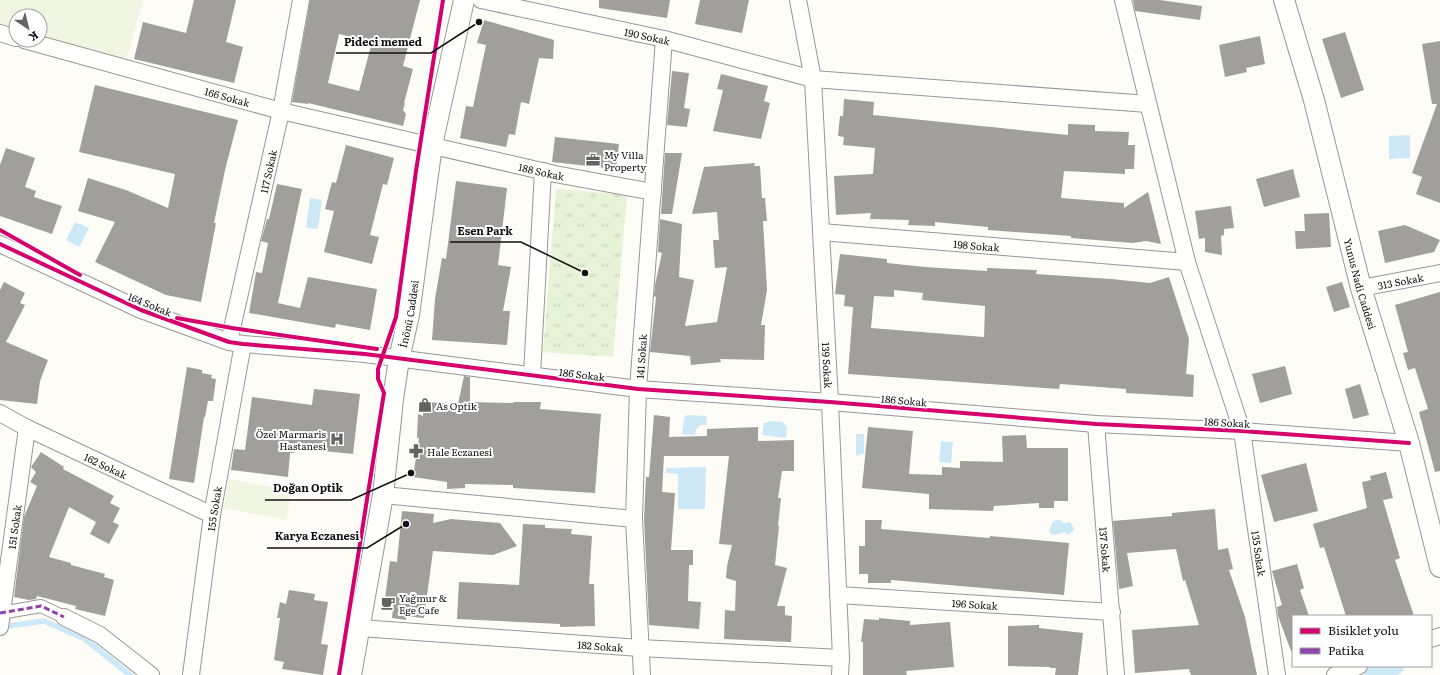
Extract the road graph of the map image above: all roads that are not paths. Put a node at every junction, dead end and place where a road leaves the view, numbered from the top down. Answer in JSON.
{"nodes":[{"id":1,"x":301,"y":0,"type":"edge"},
{"id":2,"x":464,"y":0,"type":"edge"},
{"id":3,"x":481,"y":0,"type":"edge"},
{"id":4,"x":798,"y":0,"type":"edge"},
{"id":5,"x":1123,"y":0,"type":"edge"},
{"id":6,"x":1284,"y":0,"type":"edge"},
{"id":7,"x":664,"y":39,"type":"junction"},
{"id":8,"x":48,"y":47,"type":"edge"},
{"id":9,"x":812,"y":79,"type":"junction"},
{"id":10,"x":1148,"y":104,"type":"junction"},
{"id":11,"x":281,"y":111,"type":"junction"},
{"id":12,"x":432,"y":145,"type":"junction"},
{"id":13,"x":543,"y":171,"type":"junction"},
{"id":14,"x":653,"y":192,"type":"junction"},
{"id":15,"x":821,"y":232,"type":"junction"},
{"id":16,"x":0,"y":244,"type":"edge"},
{"id":17,"x":1187,"y":262,"type":"junction"},
{"id":18,"x":1440,"y":273,"type":"edge"},
{"id":19,"x":1361,"y":288,"type":"junction"},
{"id":20,"x":236,"y":343,"type":"junction"},
{"id":21,"x":399,"y":359,"type":"junction"},
{"id":22,"x":532,"y":375,"type":"junction"},
{"id":23,"x":638,"y":389,"type":"junction"},
{"id":24,"x":830,"y":402,"type":"junction"},
{"id":25,"x":0,"y":413,"type":"edge"},
{"id":26,"x":1096,"y":424,"type":"junction"},
{"id":27,"x":27,"y":428,"type":"junction"},
{"id":28,"x":1242,"y":431,"type":"junction"},
{"id":29,"x":1409,"y":443,"type":"junction"},
{"id":30,"x":383,"y":495,"type":"junction"},
{"id":31,"x":212,"y":515,"type":"junction"},
{"id":32,"x":634,"y":519,"type":"junction"},
{"id":33,"x":1440,"y":567,"type":"edge"},
{"id":34,"x":838,"y":595,"type":"junction"},
{"id":35,"x":1112,"y":612,"type":"junction"},
{"id":36,"x":64,"y":617,"type":"joint"},
{"id":37,"x":1,"y":618,"type":"edge"},
{"id":38,"x":360,"y":628,"type":"junction"},
{"id":39,"x":640,"y":648,"type":"junction"},
{"id":40,"x":841,"y":658,"type":"junction"},
{"id":41,"x":1356,"y":667,"type":"edge"},
{"id":42,"x":150,"y":675,"type":"edge"},
{"id":43,"x":191,"y":675,"type":"edge"},
{"id":44,"x":351,"y":675,"type":"edge"},
{"id":45,"x":642,"y":675,"type":"edge"},
{"id":46,"x":840,"y":675,"type":"edge"},
{"id":47,"x":1116,"y":675,"type":"edge"},
{"id":48,"x":1277,"y":675,"type":"edge"},
{"id":49,"x":1335,"y":675,"type":"edge"}],
"edges":[{"from":1,"to":11,"type":"street","name":"117 Sokak"},
{"from":2,"to":12,"type":"street","name":"İnönü Caddesi"},
{"from":3,"to":7,"type":"street","name":"190 Sokak"},
{"from":4,"to":9,"type":"street","name":"139 Sokak"},
{"from":5,"to":10,"type":"street","name":"135 Sokak"},
{"from":6,"to":19,"type":"street","name":"Yunus Nadi Caddesi"},
{"from":7,"to":9,"type":"street","name":"190 Sokak"},
{"from":7,"to":14,"type":"street","name":"141 Sokak"},
{"from":8,"to":11,"type":"street","name":"166 Sokak"},
{"from":9,"to":10,"type":"street","name":"190 Sokak"},
{"from":9,"to":15,"type":"street","name":"139 Sokak"},
{"from":10,"to":17,"type":"street","name":"135 Sokak"},
{"from":11,"to":12,"type":"street","name":"166 Sokak"},
{"from":11,"to":20,"type":"street","name":"117 Sokak"},
{"from":12,"to":13,"type":"street","name":"188 Sokak"},
{"from":12,"to":21,"type":"street","name":"İnönü Caddesi"},
{"from":13,"to":14,"type":"street","name":"188 Sokak"},
{"from":13,"to":22,"type":"street"},
{"from":14,"to":23,"type":"street","name":"141 Sokak"},
{"from":15,"to":17,"type":"street","name":"198 Sokak"},
{"from":15,"to":24,"type":"street","name":"139 Sokak"},
{"from":16,"to":20,"type":"street","name":"164 Sokak"},
{"from":17,"to":28,"type":"street","name":"135 Sokak"},
{"from":18,"to":19,"type":"street","name":"313 Sokak"},
{"from":19,"to":29,"type":"street","name":"Yunus Nadi Caddesi"},
{"from":20,"to":21,"type":"street","name":"164 Sokak"},
{"from":20,"to":31,"type":"street","name":"155 Sokak"},
{"from":21,"to":22,"type":"street","name":"186 Sokak"},
{"from":21,"to":30,"type":"street","name":"İnönü Caddesi"},
{"from":22,"to":23,"type":"street","name":"186 Sokak"},
{"from":23,"to":24,"type":"street","name":"186 Sokak"},
{"from":23,"to":32,"type":"street","name":"141 Sokak"},
{"from":24,"to":26,"type":"street","name":"186 Sokak"},
{"from":24,"to":34,"type":"street","name":"139 Sokak"},
{"from":25,"to":27,"type":"street","name":"162 Sokak"},
{"from":26,"to":28,"type":"street","name":"186 Sokak"},
{"from":26,"to":35,"type":"street","name":"137 Sokak"},
{"from":27,"to":31,"type":"street","name":"162 Sokak"},
{"from":27,"to":37,"type":"street","name":"151 Sokak"},
{"from":28,"to":29,"type":"street","name":"186 Sokak"},
{"from":28,"to":48,"type":"street","name":"135 Sokak"},
{"from":29,"to":33,"type":"street","name":"Yunus Nadi Caddesi"},
{"from":30,"to":32,"type":"street"},
{"from":30,"to":38,"type":"street","name":"İnönü Caddesi"},
{"from":31,"to":43,"type":"street","name":"155 Sokak"},
{"from":32,"to":39,"type":"street","name":"141 Sokak"},
{"from":34,"to":35,"type":"street","name":"196 Sokak"},
{"from":34,"to":40,"type":"street","name":"139 Sokak"},
{"from":35,"to":47,"type":"street","name":"137 Sokak"},
{"from":36,"to":37,"type":"street"},
{"from":36,"to":42,"type":"street"},
{"from":38,"to":39,"type":"street","name":"182 Sokak"},
{"from":38,"to":44,"type":"street","name":"İnönü Caddesi"},
{"from":39,"to":40,"type":"street","name":"182 Sokak"},
{"from":39,"to":45,"type":"street","name":"141 Sokak"},
{"from":40,"to":46,"type":"street","name":"139 Sokak"},
{"from":41,"to":49,"type":"street"}]}
